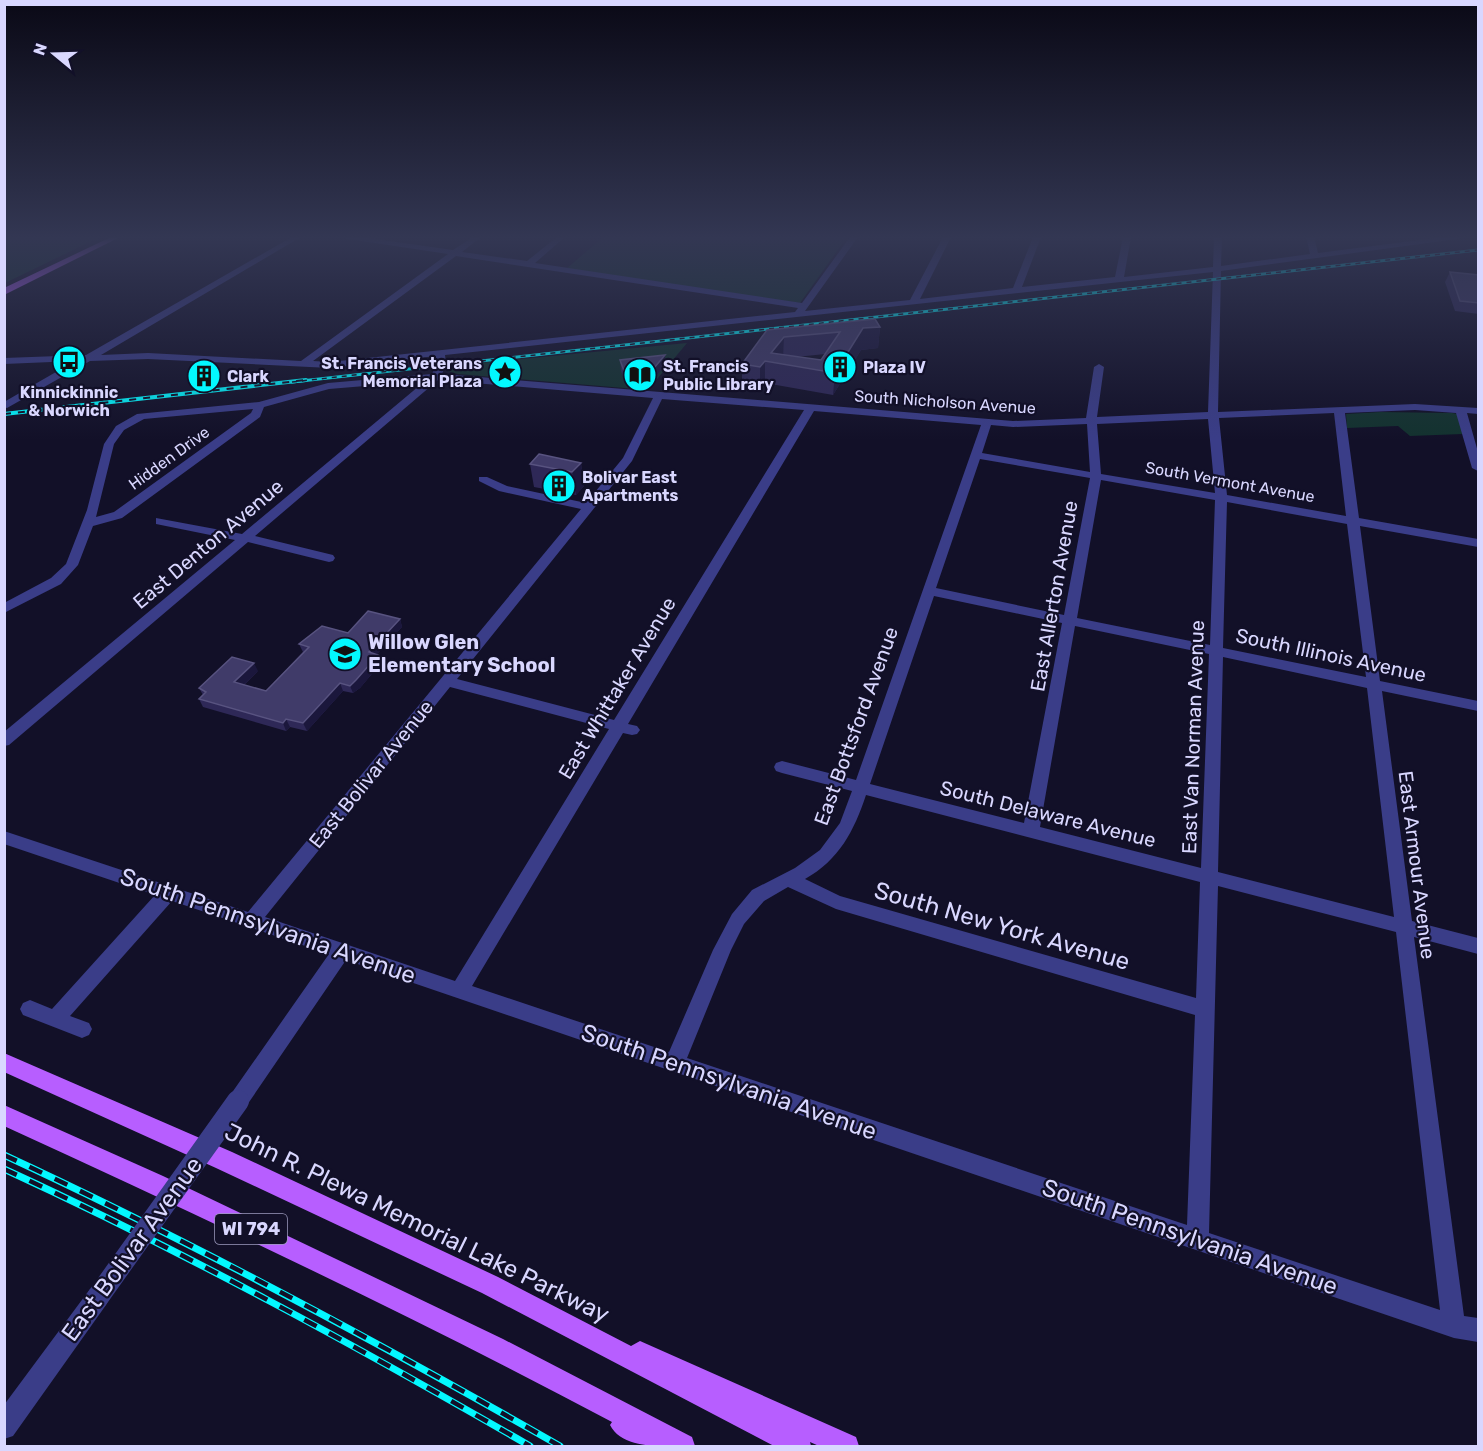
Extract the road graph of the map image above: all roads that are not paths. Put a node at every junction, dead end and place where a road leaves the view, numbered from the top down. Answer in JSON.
{"nodes":[{"id":1,"x":180,"y":305,"type":"edge"},
{"id":2,"x":383,"y":305,"type":"edge"},
{"id":3,"x":769,"y":305,"type":"edge"},
{"id":4,"x":805,"y":305,"type":"edge"},
{"id":5,"x":848,"y":305,"type":"edge"},
{"id":6,"x":1217,"y":305,"type":"edge"},
{"id":7,"x":801,"y":310,"type":"junction"},
{"id":8,"x":470,"y":349,"type":"junction"},
{"id":9,"x":440,"y":352,"type":"junction"},
{"id":10,"x":88,"y":358,"type":"junction"},
{"id":11,"x":4,"y":361,"type":"edge"},
{"id":12,"x":441,"y":363,"type":"junction"},
{"id":13,"x":301,"y":364,"type":"junction"},
{"id":14,"x":1099,"y":367,"type":"dead end"},
{"id":15,"x":436,"y":377,"type":"junction"},
{"id":16,"x":659,"y":395,"type":"junction"},
{"id":17,"x":7,"y":405,"type":"dead end"},
{"id":18,"x":260,"y":405,"type":"junction"},
{"id":19,"x":811,"y":407,"type":"junction"},
{"id":20,"x":1339,"y":409,"type":"junction"},
{"id":21,"x":1460,"y":409,"type":"junction"},
{"id":22,"x":1479,"y":411,"type":"edge"},
{"id":23,"x":1214,"y":415,"type":"junction"},
{"id":24,"x":1092,"y":422,"type":"junction"},
{"id":25,"x":987,"y":423,"type":"junction"},
{"id":26,"x":976,"y":454,"type":"junction"},
{"id":27,"x":1479,"y":468,"type":"edge"},
{"id":28,"x":1096,"y":476,"type":"junction"},
{"id":29,"x":483,"y":479,"type":"dead end"},
{"id":30,"x":1221,"y":498,"type":"junction"},
{"id":31,"x":589,"y":507,"type":"junction"},
{"id":32,"x":160,"y":521,"type":"dead end"},
{"id":33,"x":1353,"y":521,"type":"junction"},
{"id":34,"x":88,"y":523,"type":"junction"},
{"id":35,"x":246,"y":538,"type":"junction"},
{"id":36,"x":1479,"y":543,"type":"edge"},
{"id":37,"x":329,"y":558,"type":"dead end"},
{"id":38,"x":929,"y":591,"type":"junction"},
{"id":39,"x":4,"y":609,"type":"edge"},
{"id":40,"x":1070,"y":621,"type":"junction"},
{"id":41,"x":1216,"y":651,"type":"junction"},
{"id":42,"x":446,"y":681,"type":"junction"},
{"id":43,"x":1373,"y":684,"type":"junction"},
{"id":44,"x":1479,"y":706,"type":"edge"},
{"id":45,"x":626,"y":728,"type":"junction"},
{"id":46,"x":4,"y":741,"type":"edge"},
{"id":47,"x":782,"y":767,"type":"dead end"},
{"id":48,"x":860,"y":787,"type":"junction"},
{"id":49,"x":1031,"y":831,"type":"junction"},
{"id":50,"x":4,"y":837,"type":"edge"},
{"id":51,"x":1209,"y":877,"type":"junction"},
{"id":52,"x":788,"y":879,"type":"junction"},
{"id":53,"x":168,"y":893,"type":"junction"},
{"id":54,"x":251,"y":921,"type":"junction"},
{"id":55,"x":1404,"y":927,"type":"junction"},
{"id":56,"x":1479,"y":946,"type":"edge"},
{"id":57,"x":342,"y":951,"type":"junction"},
{"id":58,"x":459,"y":991,"type":"junction"},
{"id":59,"x":1205,"y":1009,"type":"junction"},
{"id":60,"x":30,"y":1010,"type":"dead end"},
{"id":61,"x":55,"y":1019,"type":"junction"},
{"id":62,"x":82,"y":1029,"type":"dead end"},
{"id":63,"x":4,"y":1062,"type":"edge"},
{"id":64,"x":675,"y":1064,"type":"junction"},
{"id":65,"x":4,"y":1115,"type":"edge"},
{"id":66,"x":1198,"y":1240,"type":"junction"},
{"id":67,"x":490,"y":1285,"type":"junction"},
{"id":68,"x":1454,"y":1326,"type":"junction"},
{"id":69,"x":1479,"y":1330,"type":"edge"},
{"id":70,"x":1479,"y":1339,"type":"edge"},
{"id":71,"x":495,"y":1347,"type":"junction"},
{"id":72,"x":4,"y":1427,"type":"edge"},
{"id":73,"x":658,"y":1446,"type":"edge"},
{"id":74,"x":683,"y":1446,"type":"edge"},
{"id":75,"x":799,"y":1446,"type":"edge"},
{"id":76,"x":847,"y":1446,"type":"edge"}],
"edges":[{"from":1,"to":10,"type":"street"},
{"from":2,"to":13,"type":"street"},
{"from":3,"to":7,"type":"street"},
{"from":4,"to":7,"type":"street"},
{"from":5,"to":7,"type":"street"},
{"from":6,"to":23,"type":"street","name":"East Van Norman Avenue"},
{"from":7,"to":8,"type":"street"},
{"from":8,"to":9,"type":"street"},
{"from":8,"to":12,"type":"street"},
{"from":9,"to":12,"type":"street"},
{"from":9,"to":13,"type":"street"},
{"from":10,"to":11,"type":"street"},
{"from":10,"to":13,"type":"street"},
{"from":10,"to":17,"type":"street"},
{"from":12,"to":15,"type":"street"},
{"from":14,"to":24,"type":"street","name":"East Allerton Avenue"},
{"from":15,"to":16,"type":"street","name":"South Nicholson Avenue"},
{"from":15,"to":18,"type":"street","name":"Hidden Drive"},
{"from":15,"to":35,"type":"street","name":"East Denton Avenue"},
{"from":16,"to":19,"type":"street","name":"South Nicholson Avenue"},
{"from":16,"to":31,"type":"street","name":"East Bolivar Avenue"},
{"from":18,"to":34,"type":"street","name":"Hidden Drive"},
{"from":18,"to":34,"type":"street","name":"Hidden Drive"},
{"from":19,"to":25,"type":"street","name":"South Nicholson Avenue"},
{"from":19,"to":45,"type":"street","name":"East Whittaker Avenue"},
{"from":20,"to":21,"type":"street","name":"South Nicholson Avenue"},
{"from":20,"to":23,"type":"street","name":"South Nicholson Avenue"},
{"from":20,"to":33,"type":"street","name":"East Armour Avenue"},
{"from":21,"to":22,"type":"street","name":"South Nicholson Avenue"},
{"from":21,"to":27,"type":"street"},
{"from":23,"to":24,"type":"street","name":"South Nicholson Avenue"},
{"from":23,"to":30,"type":"street","name":"East Van Norman Avenue"},
{"from":24,"to":25,"type":"street","name":"South Nicholson Avenue"},
{"from":24,"to":28,"type":"street","name":"East Allerton Avenue"},
{"from":25,"to":26,"type":"street","name":"East Bottsford Avenue"},
{"from":26,"to":28,"type":"street","name":"South Vermont Avenue"},
{"from":26,"to":38,"type":"street","name":"East Bottsford Avenue"},
{"from":28,"to":30,"type":"street","name":"South Vermont Avenue"},
{"from":28,"to":40,"type":"street","name":"East Allerton Avenue"},
{"from":29,"to":31,"type":"street"},
{"from":30,"to":33,"type":"street","name":"South Vermont Avenue"},
{"from":30,"to":41,"type":"street","name":"East Van Norman Avenue"},
{"from":31,"to":42,"type":"street","name":"East Bolivar Avenue"},
{"from":32,"to":35,"type":"street"},
{"from":33,"to":36,"type":"street","name":"South Vermont Avenue"},
{"from":33,"to":43,"type":"street","name":"East Armour Avenue"},
{"from":34,"to":39,"type":"street","name":"Hidden Drive"},
{"from":35,"to":37,"type":"street"},
{"from":35,"to":46,"type":"street","name":"East Denton Avenue"},
{"from":38,"to":40,"type":"street","name":"South Illinois Avenue"},
{"from":38,"to":48,"type":"street","name":"East Bottsford Avenue"},
{"from":40,"to":41,"type":"street","name":"South Illinois Avenue"},
{"from":40,"to":49,"type":"street","name":"East Allerton Avenue"},
{"from":41,"to":43,"type":"street","name":"South Illinois Avenue"},
{"from":41,"to":51,"type":"street","name":"East Van Norman Avenue"},
{"from":42,"to":45,"type":"street"},
{"from":42,"to":54,"type":"street","name":"East Bolivar Avenue"},
{"from":43,"to":44,"type":"street","name":"South Illinois Avenue"},
{"from":43,"to":55,"type":"street","name":"East Armour Avenue"},
{"from":45,"to":58,"type":"street","name":"East Whittaker Avenue"},
{"from":47,"to":48,"type":"street","name":"South Delaware Avenue"},
{"from":48,"to":49,"type":"street","name":"South Delaware Avenue"},
{"from":48,"to":52,"type":"street","name":"East Bottsford Avenue"},
{"from":49,"to":51,"type":"street","name":"South Delaware Avenue"},
{"from":50,"to":53,"type":"street","name":"South Pennsylvania Avenue"},
{"from":51,"to":55,"type":"street","name":"South Delaware Avenue"},
{"from":51,"to":59,"type":"street","name":"East Van Norman Avenue"},
{"from":52,"to":59,"type":"street","name":"South New York Avenue"},
{"from":52,"to":64,"type":"street","name":"East Bottsford Avenue"},
{"from":53,"to":54,"type":"street","name":"South Pennsylvania Avenue"},
{"from":53,"to":61,"type":"street"},
{"from":54,"to":57,"type":"street","name":"South Pennsylvania Avenue"},
{"from":55,"to":56,"type":"street","name":"South Delaware Avenue"},
{"from":55,"to":68,"type":"street","name":"East Armour Avenue"},
{"from":57,"to":58,"type":"street","name":"South Pennsylvania Avenue"},
{"from":57,"to":72,"type":"street","name":"East Bolivar Avenue","bridge":true},
{"from":58,"to":64,"type":"street","name":"South Pennsylvania Avenue"},
{"from":59,"to":66,"type":"street","name":"East Van Norman Avenue"},
{"from":60,"to":61,"type":"street"},
{"from":61,"to":62,"type":"street"},
{"from":63,"to":67,"type":"main road","name":"John R. Plewa Memorial Lake Parkway","number":"WI 794"},
{"from":64,"to":66,"type":"street","name":"South Pennsylvania Avenue"},
{"from":65,"to":71,"type":"main road","number":"WI 794"},
{"from":66,"to":68,"type":"street","name":"South Pennsylvania Avenue"},
{"from":67,"to":75,"type":"main road","name":"John R. Plewa Memorial Lake Parkway","number":"WI 794"},
{"from":67,"to":76,"type":"main road"},
{"from":68,"to":69,"type":"street","name":"South Pennsylvania Avenue"},
{"from":68,"to":70,"type":"street","name":"South Pennsylvania Avenue"},
{"from":71,"to":73,"type":"main road"},
{"from":71,"to":74,"type":"main road","number":"WI 794"}]}
